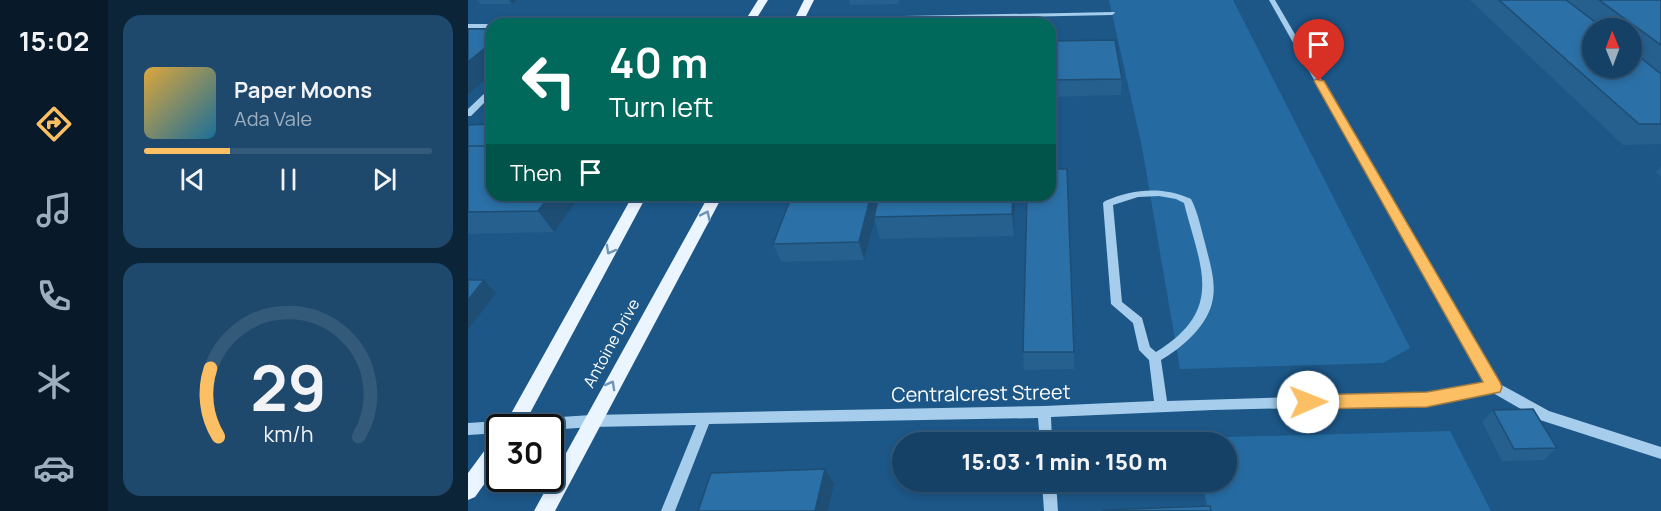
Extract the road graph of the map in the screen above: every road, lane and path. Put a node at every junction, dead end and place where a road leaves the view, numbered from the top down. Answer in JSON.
{"nodes":[{"id":1,"x":763,"y":0,"type":"edge"},
{"id":2,"x":808,"y":0,"type":"edge"},
{"id":3,"x":1272,"y":0,"type":"edge"},
{"id":4,"x":1112,"y":13,"type":"dead end"},
{"id":5,"x":752,"y":18,"type":"edge"},
{"id":6,"x":800,"y":18,"type":"edge"},
{"id":7,"x":938,"y":18,"type":"edge"},
{"id":8,"x":468,"y":26,"type":"edge"},
{"id":9,"x":486,"y":26,"type":"edge"},
{"id":10,"x":486,"y":97,"type":"edge"},
{"id":11,"x":468,"y":114,"type":"edge"},
{"id":12,"x":637,"y":201,"type":"edge"},
{"id":13,"x":713,"y":201,"type":"edge"},
{"id":14,"x":1155,"y":358,"type":"junction"},
{"id":15,"x":1494,"y":387,"type":"junction"},
{"id":16,"x":1161,"y":406,"type":"junction"},
{"id":17,"x":1044,"y":412,"type":"junction"},
{"id":18,"x":520,"y":414,"type":"edge"},
{"id":19,"x":705,"y":419,"type":"junction"},
{"id":20,"x":591,"y":421,"type":"junction"},
{"id":21,"x":564,"y":423,"type":"edge"},
{"id":22,"x":486,"y":428,"type":"edge"},
{"id":23,"x":468,"y":429,"type":"edge"},
{"id":24,"x":1046,"y":432,"type":"edge"},
{"id":25,"x":1661,"y":453,"type":"edge"},
{"id":26,"x":486,"y":465,"type":"edge"},
{"id":27,"x":468,"y":490,"type":"edge"},
{"id":28,"x":1050,"y":492,"type":"edge"},
{"id":29,"x":544,"y":511,"type":"edge"},
{"id":30,"x":668,"y":511,"type":"edge"},
{"id":31,"x":1051,"y":511,"type":"edge"}],
"edges":[{"from":1,"to":5,"type":"main road"},
{"from":2,"to":6,"type":"main road"},
{"from":3,"to":15,"type":"street"},
{"from":4,"to":7,"type":"street"},
{"from":8,"to":9,"type":"street"},
{"from":10,"to":11,"type":"street"},
{"from":12,"to":18,"type":"main road","one_way":true},
{"from":20,"to":13,"type":"main road","name":"Antoine Drive","one_way":true},
{"from":14,"to":14,"type":"street"},
{"from":14,"to":16,"type":"street"},
{"from":15,"to":16,"type":"street","name":"Centralcrest Street"},
{"from":15,"to":25,"type":"street"},
{"from":16,"to":17,"type":"street","name":"Centralcrest Street"},
{"from":17,"to":19,"type":"street","name":"Centralcrest Street"},
{"from":17,"to":24,"type":"street"},
{"from":19,"to":20,"type":"street","name":"Centralcrest Street"},
{"from":19,"to":30,"type":"street"},
{"from":20,"to":21,"type":"street","name":"Centralcrest Street"},
{"from":20,"to":29,"type":"main road","name":"Antoine Drive"},
{"from":22,"to":23,"type":"street","name":"Centralcrest Street"},
{"from":26,"to":27,"type":"main road"},
{"from":28,"to":31,"type":"street"}]}
